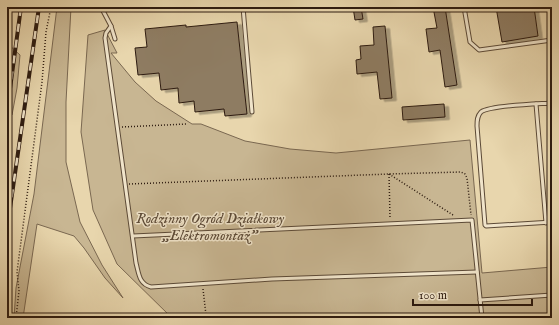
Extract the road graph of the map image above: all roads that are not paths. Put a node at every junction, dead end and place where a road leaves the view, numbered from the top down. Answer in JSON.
{"nodes":[{"id":1,"x":101,"y":7,"type":"edge"},
{"id":2,"x":242,"y":7,"type":"edge"},
{"id":3,"x":464,"y":7,"type":"edge"},
{"id":4,"x":111,"y":26,"type":"junction"},
{"id":5,"x":115,"y":39,"type":"dead end"},
{"id":6,"x":552,"y":40,"type":"edge"},
{"id":7,"x":552,"y":103,"type":"edge"},
{"id":8,"x":536,"y":104,"type":"junction"},
{"id":9,"x":252,"y":112,"type":"dead end"},
{"id":10,"x":552,"y":222,"type":"edge"},
{"id":11,"x":546,"y":223,"type":"junction"},
{"id":12,"x":133,"y":236,"type":"junction"},
{"id":13,"x":478,"y":272,"type":"junction"},
{"id":14,"x":552,"y":295,"type":"edge"},
{"id":15,"x":480,"y":300,"type":"junction"},
{"id":16,"x":482,"y":318,"type":"edge"}],
"edges":[{"from":1,"to":4,"type":"lane"},
{"from":2,"to":9,"type":"lane"},
{"from":3,"to":6,"type":"lane"},
{"from":4,"to":5,"type":"lane"},
{"from":4,"to":12,"type":"lane"},
{"from":7,"to":8,"type":"lane"},
{"from":8,"to":11,"type":"lane"},
{"from":8,"to":11,"type":"lane"},
{"from":10,"to":11,"type":"lane"},
{"from":12,"to":13,"type":"lane"},
{"from":12,"to":13,"type":"lane"},
{"from":13,"to":15,"type":"lane"},
{"from":14,"to":15,"type":"lane"},
{"from":15,"to":16,"type":"lane"}]}
